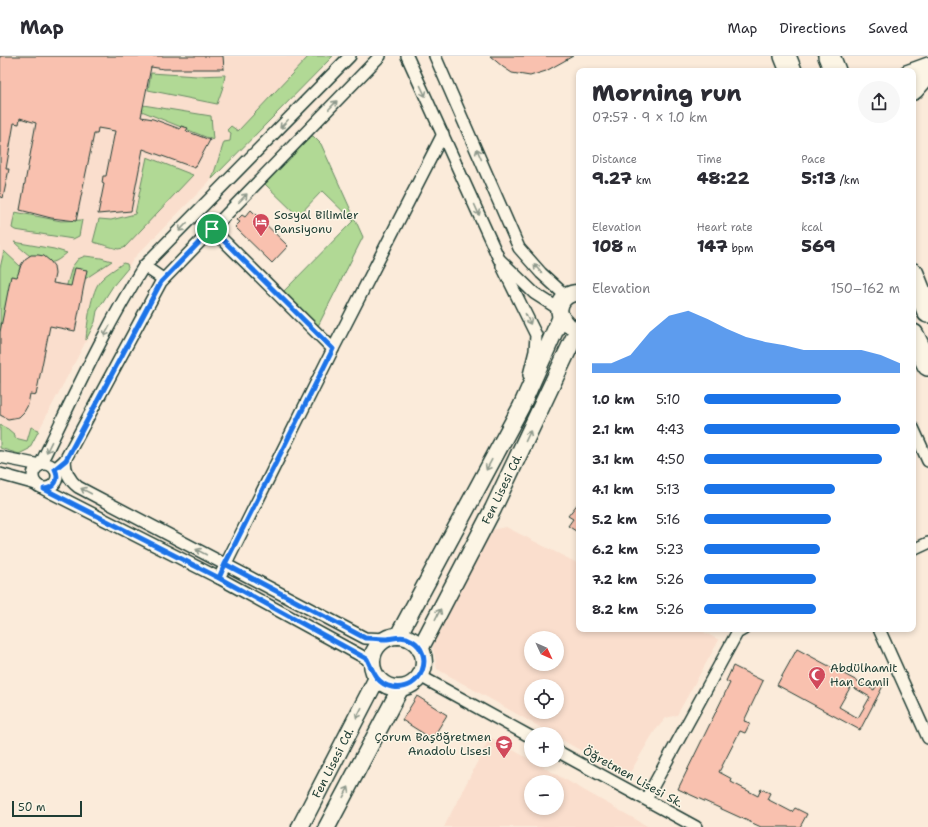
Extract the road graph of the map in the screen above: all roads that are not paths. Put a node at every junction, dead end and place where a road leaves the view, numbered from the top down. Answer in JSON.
{"nodes":[{"id":1,"x":350,"y":56,"type":"edge"},
{"id":2,"x":380,"y":56,"type":"edge"},
{"id":3,"x":407,"y":56,"type":"edge"},
{"id":4,"x":435,"y":56,"type":"edge"},
{"id":5,"x":772,"y":56,"type":"edge"},
{"id":6,"x":785,"y":56,"type":"edge"},
{"id":7,"x":829,"y":56,"type":"edge"},
{"id":8,"x":928,"y":64,"type":"edge"},
{"id":9,"x":775,"y":68,"type":"edge"},
{"id":10,"x":790,"y":68,"type":"edge"},
{"id":11,"x":835,"y":68,"type":"edge"},
{"id":12,"x":915,"y":68,"type":"edge"},
{"id":13,"x":928,"y":69,"type":"edge"},
{"id":14,"x":928,"y":72,"type":"edge"},
{"id":15,"x":916,"y":79,"type":"edge"},
{"id":16,"x":916,"y":86,"type":"edge"},
{"id":17,"x":443,"y":134,"type":"junction"},
{"id":18,"x":212,"y":229,"type":"junction"},
{"id":19,"x":499,"y":259,"type":"junction"},
{"id":20,"x":144,"y":266,"type":"junction"},
{"id":21,"x":163,"y":279,"type":"junction"},
{"id":22,"x":916,"y":282,"type":"edge"},
{"id":23,"x":569,"y":298,"type":"edge"},
{"id":24,"x":928,"y":312,"type":"edge"},
{"id":25,"x":576,"y":326,"type":"edge"},
{"id":26,"x":576,"y":333,"type":"edge"},
{"id":27,"x":916,"y":341,"type":"edge"},
{"id":28,"x":333,"y":349,"type":"junction"},
{"id":29,"x":928,"y":365,"type":"edge"},
{"id":30,"x":521,"y":406,"type":"junction"},
{"id":31,"x":916,"y":435,"type":"edge"},
{"id":32,"x":0,"y":457,"type":"edge"},
{"id":33,"x":66,"y":460,"type":"junction"},
{"id":34,"x":928,"y":461,"type":"edge"},
{"id":35,"x":40,"y":465,"type":"junction"},
{"id":36,"x":56,"y":471,"type":"junction"},
{"id":37,"x":0,"y":474,"type":"edge"},
{"id":38,"x":70,"y":479,"type":"junction"},
{"id":39,"x":40,"y":486,"type":"junction"},
{"id":40,"x":928,"y":543,"type":"edge"},
{"id":41,"x":916,"y":549,"type":"edge"},
{"id":42,"x":225,"y":564,"type":"junction"},
{"id":43,"x":219,"y":578,"type":"junction"},
{"id":44,"x":739,"y":632,"type":"edge"},
{"id":45,"x":880,"y":632,"type":"edge"},
{"id":46,"x":392,"y":637,"type":"junction"},
{"id":47,"x":420,"y":649,"type":"junction"},
{"id":48,"x":374,"y":673,"type":"junction"},
{"id":49,"x":420,"y":676,"type":"junction"},
{"id":50,"x":400,"y":689,"type":"junction"},
{"id":51,"x":524,"y":733,"type":"edge"},
{"id":52,"x":928,"y":738,"type":"edge"},
{"id":53,"x":564,"y":755,"type":"edge"},
{"id":54,"x":646,"y":799,"type":"junction"},
{"id":55,"x":300,"y":827,"type":"edge"},
{"id":56,"x":328,"y":827,"type":"edge"},
{"id":57,"x":696,"y":827,"type":"edge"}],
"edges":[{"from":1,"to":20,"type":"street","one_way":true},
{"from":18,"to":2,"type":"street","one_way":true},
{"from":3,"to":17,"type":"street","one_way":true},
{"from":23,"to":4,"type":"street","one_way":true},
{"from":5,"to":9,"type":"highway"},
{"from":6,"to":10,"type":"highway"},
{"from":7,"to":11,"type":"highway"},
{"from":8,"to":12,"type":"street"},
{"from":13,"to":15,"type":"street"},
{"from":14,"to":16,"type":"highway"},
{"from":17,"to":19,"type":"street","one_way":true},
{"from":17,"to":28,"type":"street"},
{"from":18,"to":21,"type":"street"},
{"from":18,"to":28,"type":"street"},
{"from":19,"to":23,"type":"street"},
{"from":19,"to":30,"type":"street","one_way":true},
{"from":20,"to":21,"type":"street"},
{"from":20,"to":35,"type":"street","one_way":true},
{"from":21,"to":33,"type":"street"},
{"from":22,"to":24,"type":"highway"},
{"from":23,"to":25,"type":"street"},
{"from":23,"to":30,"type":"street","name":"Fen Lisesi Cd."},
{"from":47,"to":26,"type":"street","name":"Fen Lisesi Cd.","one_way":true},
{"from":27,"to":29,"type":"highway"},
{"from":28,"to":42,"type":"street"},
{"from":30,"to":46,"type":"street","name":"Fen Lisesi Cd.","one_way":true},
{"from":31,"to":34,"type":"street"},
{"from":32,"to":35,"type":"street"},
{"from":33,"to":36,"type":"street"},
{"from":33,"to":38,"type":"street"},
{"from":35,"to":36,"type":"street"},
{"from":35,"to":39,"type":"street"},
{"from":36,"to":38,"type":"street"},
{"from":36,"to":39,"type":"street"},
{"from":37,"to":39,"type":"street"},
{"from":42,"to":38,"type":"street","one_way":true},
{"from":39,"to":43,"type":"street"},
{"from":40,"to":41,"type":"street"},
{"from":42,"to":43,"type":"street"},
{"from":42,"to":46,"type":"street"},
{"from":43,"to":48,"type":"street"},
{"from":44,"to":54,"type":"street"},
{"from":45,"to":52,"type":"street"},
{"from":46,"to":47,"type":"street"},
{"from":46,"to":48,"type":"street"},
{"from":47,"to":49,"type":"street"},
{"from":48,"to":50,"type":"street"},
{"from":48,"to":55,"type":"street","name":"Fen Lisesi Cd.","one_way":true},
{"from":49,"to":50,"type":"street"},
{"from":49,"to":51,"type":"street"},
{"from":56,"to":50,"type":"street","name":"Fen Lisesi Cd.","one_way":true},
{"from":53,"to":54,"type":"street","name":"Öğretmen Lisesi Sk."},
{"from":54,"to":57,"type":"street","name":"Öğretmen Lisesi Sk."}]}
